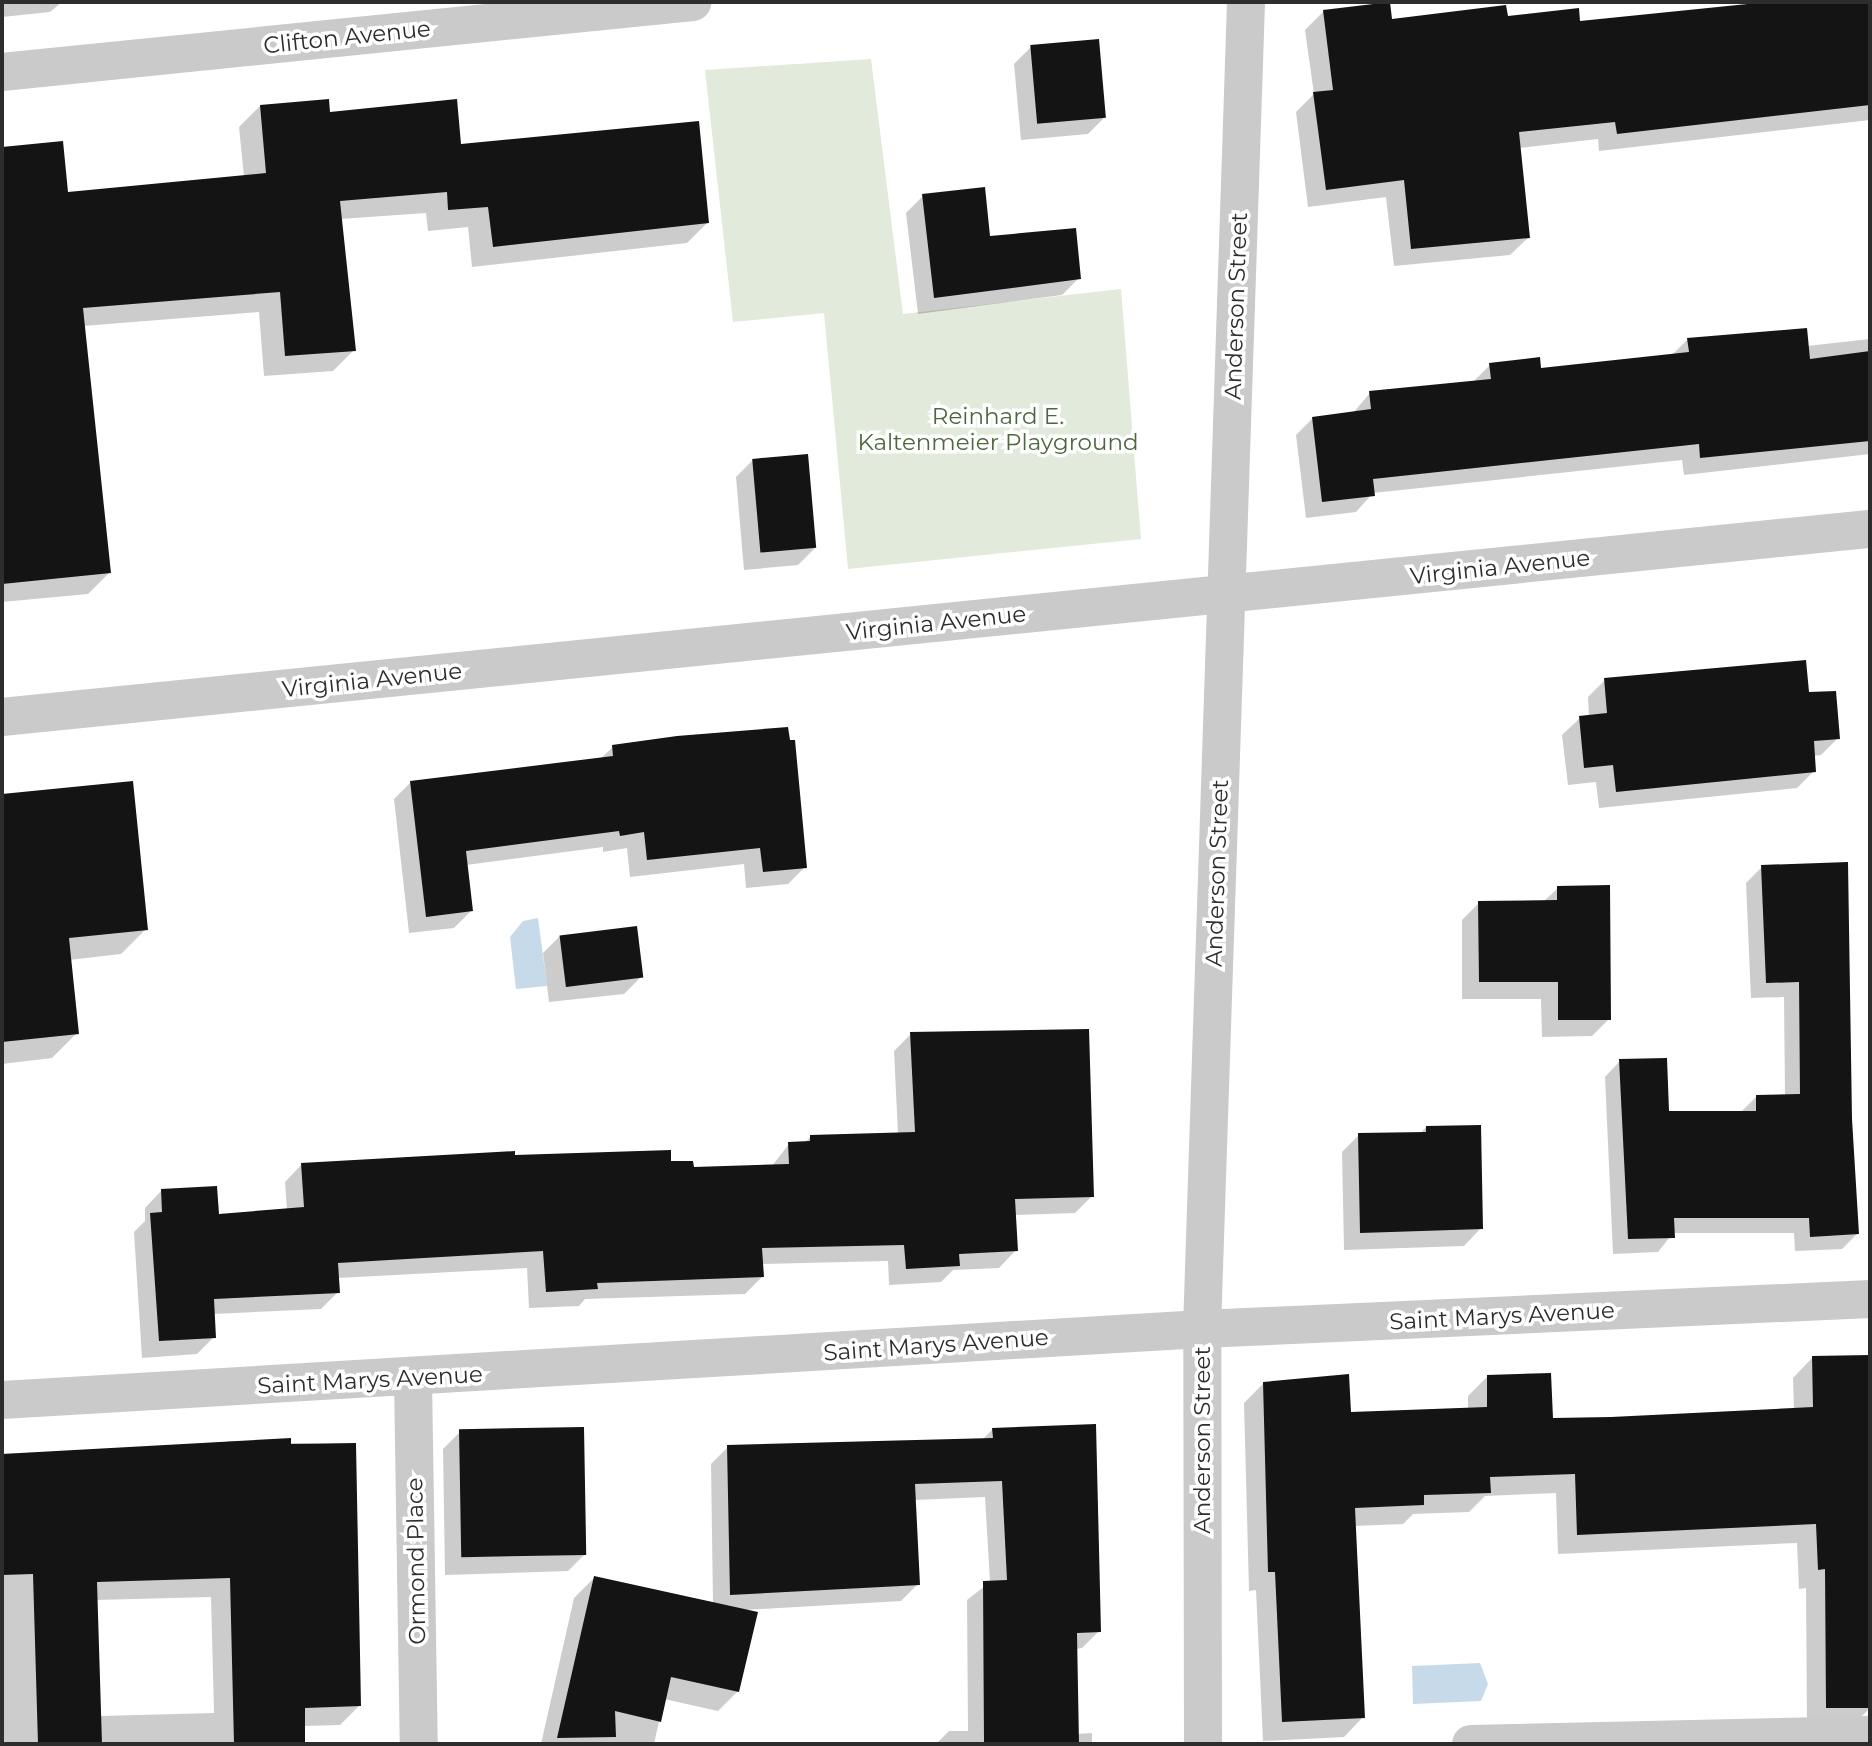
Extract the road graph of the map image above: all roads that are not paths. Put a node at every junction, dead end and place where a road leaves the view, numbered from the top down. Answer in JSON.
{"nodes":[{"id":1,"x":692,"y":2,"type":"edge"},
{"id":2,"x":1246,"y":2,"type":"edge"},
{"id":3,"x":530,"y":10,"type":"edge"},
{"id":4,"x":2,"y":72,"type":"edge"},
{"id":5,"x":1870,"y":529,"type":"edge"},
{"id":6,"x":1226,"y":594,"type":"junction"},
{"id":7,"x":2,"y":717,"type":"edge"},
{"id":8,"x":1870,"y":1299,"type":"edge"},
{"id":9,"x":1202,"y":1329,"type":"junction"},
{"id":10,"x":413,"y":1378,"type":"junction"},
{"id":11,"x":2,"y":1400,"type":"edge"},
{"id":12,"x":1870,"y":1735,"type":"edge"},
{"id":13,"x":419,"y":1744,"type":"edge"},
{"id":14,"x":1203,"y":1744,"type":"edge"},
{"id":15,"x":1471,"y":1744,"type":"edge"}],
"edges":[{"from":1,"to":3,"type":"street","name":"Clifton Avenue"},
{"from":2,"to":6,"type":"street","name":"Anderson Street"},
{"from":3,"to":4,"type":"street","name":"Clifton Avenue"},
{"from":5,"to":6,"type":"street","name":"Virginia Avenue"},
{"from":6,"to":7,"type":"street","name":"Virginia Avenue"},
{"from":6,"to":9,"type":"street","name":"Anderson Street"},
{"from":8,"to":9,"type":"street","name":"Saint Marys Avenue"},
{"from":9,"to":10,"type":"street","name":"Saint Marys Avenue"},
{"from":9,"to":14,"type":"street","name":"Anderson Street"},
{"from":10,"to":11,"type":"street","name":"Saint Marys Avenue"},
{"from":10,"to":13,"type":"street","name":"Ormond Place"},
{"from":12,"to":15,"type":"street"}]}
